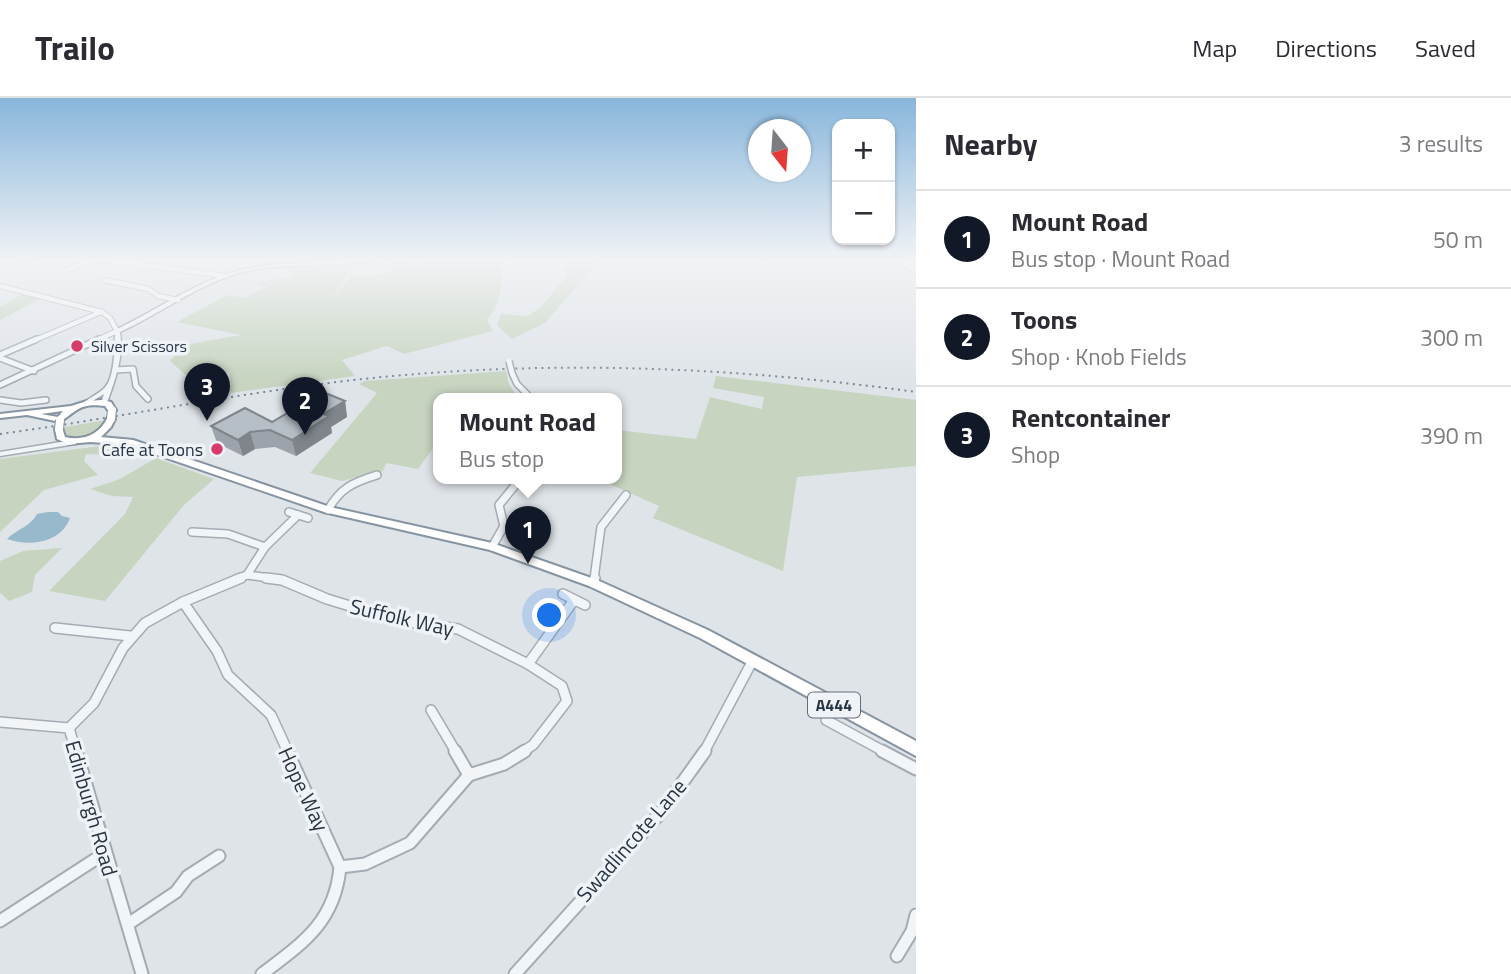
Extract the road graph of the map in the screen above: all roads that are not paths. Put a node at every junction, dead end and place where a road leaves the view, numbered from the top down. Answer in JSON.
{"nodes":[{"id":1,"x":54,"y":300,"type":"edge"},
{"id":2,"x":178,"y":300,"type":"edge"},
{"id":3,"x":102,"y":312,"type":"junction"},
{"id":4,"x":117,"y":331,"type":"junction"},
{"id":5,"x":0,"y":356,"type":"edge"},
{"id":6,"x":509,"y":361,"type":"dead end"},
{"id":7,"x":115,"y":370,"type":"junction"},
{"id":8,"x":34,"y":371,"type":"junction"},
{"id":9,"x":0,"y":386,"type":"edge"},
{"id":10,"x":108,"y":387,"type":"junction"},
{"id":11,"x":526,"y":393,"type":"edge"},
{"id":12,"x":148,"y":399,"type":"dead end"},
{"id":13,"x":0,"y":400,"type":"edge"},
{"id":14,"x":46,"y":400,"type":"dead end"},
{"id":15,"x":86,"y":403,"type":"junction"},
{"id":16,"x":104,"y":403,"type":"junction"},
{"id":17,"x":73,"y":407,"type":"junction"},
{"id":18,"x":30,"y":414,"type":"junction"},
{"id":19,"x":0,"y":416,"type":"edge"},
{"id":20,"x":111,"y":418,"type":"junction"},
{"id":21,"x":59,"y":428,"type":"junction"},
{"id":22,"x":89,"y":439,"type":"junction"},
{"id":23,"x":73,"y":442,"type":"junction"},
{"id":24,"x":130,"y":442,"type":"junction"},
{"id":25,"x":27,"y":452,"type":"junction"},
{"id":26,"x":0,"y":454,"type":"edge"},
{"id":27,"x":377,"y":475,"type":"dead end"},
{"id":28,"x":516,"y":484,"type":"edge"},
{"id":29,"x":626,"y":495,"type":"dead end"},
{"id":30,"x":328,"y":510,"type":"junction"},
{"id":31,"x":289,"y":512,"type":"dead end"},
{"id":32,"x":298,"y":515,"type":"junction"},
{"id":33,"x":308,"y":518,"type":"dead end"},
{"id":34,"x":192,"y":532,"type":"dead end"},
{"id":35,"x":265,"y":547,"type":"junction"},
{"id":36,"x":492,"y":547,"type":"junction"},
{"id":37,"x":247,"y":575,"type":"junction"},
{"id":38,"x":593,"y":583,"type":"junction"},
{"id":39,"x":563,"y":594,"type":"dead end"},
{"id":40,"x":575,"y":600,"type":"junction"},
{"id":41,"x":183,"y":603,"type":"junction"},
{"id":42,"x":585,"y":605,"type":"dead end"},
{"id":43,"x":55,"y":628,"type":"dead end"},
{"id":44,"x":131,"y":636,"type":"junction"},
{"id":45,"x":753,"y":660,"type":"junction"},
{"id":46,"x":528,"y":664,"type":"junction"},
{"id":47,"x":430,"y":710,"type":"dead end"},
{"id":48,"x":826,"y":720,"type":"dead end"},
{"id":49,"x":0,"y":722,"type":"edge"},
{"id":50,"x":69,"y":728,"type":"junction"},
{"id":51,"x":916,"y":749,"type":"edge"},
{"id":52,"x":916,"y":769,"type":"edge"},
{"id":53,"x":469,"y":775,"type":"junction"},
{"id":54,"x":105,"y":853,"type":"junction"},
{"id":55,"x":219,"y":856,"type":"dead end"},
{"id":56,"x":340,"y":867,"type":"junction"},
{"id":57,"x":916,"y":915,"type":"edge"},
{"id":58,"x":0,"y":920,"type":"edge"},
{"id":59,"x":128,"y":924,"type":"junction"},
{"id":60,"x":914,"y":933,"type":"edge"},
{"id":61,"x":897,"y":956,"type":"dead end"},
{"id":62,"x":142,"y":974,"type":"edge"},
{"id":63,"x":262,"y":974,"type":"edge"},
{"id":64,"x":515,"y":974,"type":"edge"}],
"edges":[{"from":1,"to":3,"type":"street"},
{"from":2,"to":4,"type":"street"},
{"from":3,"to":4,"type":"street"},
{"from":3,"to":5,"type":"street"},
{"from":4,"to":7,"type":"street"},
{"from":4,"to":8,"type":"street"},
{"from":5,"to":8,"type":"street"},
{"from":6,"to":11,"type":"street","bridge":true},
{"from":7,"to":10,"type":"street"},
{"from":7,"to":12,"type":"street"},
{"from":8,"to":9,"type":"street"},
{"from":10,"to":15,"type":"street"},
{"from":10,"to":16,"type":"street"},
{"from":13,"to":14,"type":"street"},
{"from":15,"to":16,"type":"highway"},
{"from":15,"to":17,"type":"highway"},
{"from":16,"to":20,"type":"highway","number":"A444"},
{"from":17,"to":18,"type":"highway"},
{"from":17,"to":21,"type":"highway"},
{"from":18,"to":19,"type":"highway"},
{"from":18,"to":21,"type":"highway"},
{"from":20,"to":22,"type":"highway","number":"A444"},
{"from":20,"to":24,"type":"highway","number":"A444"},
{"from":21,"to":23,"type":"highway"},
{"from":21,"to":25,"type":"street"},
{"from":22,"to":23,"type":"highway","number":"A444"},
{"from":22,"to":24,"type":"highway","number":"A444"},
{"from":23,"to":25,"type":"street"},
{"from":24,"to":30,"type":"highway","number":"A444"},
{"from":25,"to":26,"type":"street"},
{"from":27,"to":30,"type":"street"},
{"from":28,"to":36,"type":"street"},
{"from":29,"to":38,"type":"street"},
{"from":30,"to":36,"type":"highway","number":"A444"},
{"from":31,"to":32,"type":"street"},
{"from":32,"to":33,"type":"street"},
{"from":32,"to":35,"type":"street"},
{"from":34,"to":35,"type":"street"},
{"from":35,"to":37,"type":"street"},
{"from":36,"to":38,"type":"highway","number":"A444"},
{"from":37,"to":41,"type":"street"},
{"from":37,"to":46,"type":"street","name":"Suffolk Way"},
{"from":38,"to":45,"type":"highway","number":"A444"},
{"from":39,"to":40,"type":"street"},
{"from":40,"to":42,"type":"street"},
{"from":40,"to":46,"type":"street"},
{"from":41,"to":44,"type":"street","name":"Edinburgh Road"},
{"from":41,"to":56,"type":"street","name":"Hope Way"},
{"from":43,"to":44,"type":"street"},
{"from":44,"to":50,"type":"street","name":"Edinburgh Road"},
{"from":45,"to":51,"type":"highway","number":"A444"},
{"from":45,"to":64,"type":"street","name":"Swadlincote Lane"},
{"from":46,"to":53,"type":"street","name":"Suffolk Way"},
{"from":47,"to":53,"type":"street"},
{"from":48,"to":52,"type":"street"},
{"from":49,"to":50,"type":"street"},
{"from":50,"to":54,"type":"street","name":"Edinburgh Road"},
{"from":53,"to":56,"type":"street"},
{"from":54,"to":58,"type":"street"},
{"from":54,"to":59,"type":"street","name":"Edinburgh Road"},
{"from":55,"to":59,"type":"street"},
{"from":56,"to":63,"type":"street"},
{"from":57,"to":60,"type":"street"},
{"from":59,"to":62,"type":"street","name":"Edinburgh Road"},
{"from":60,"to":61,"type":"street"}]}
